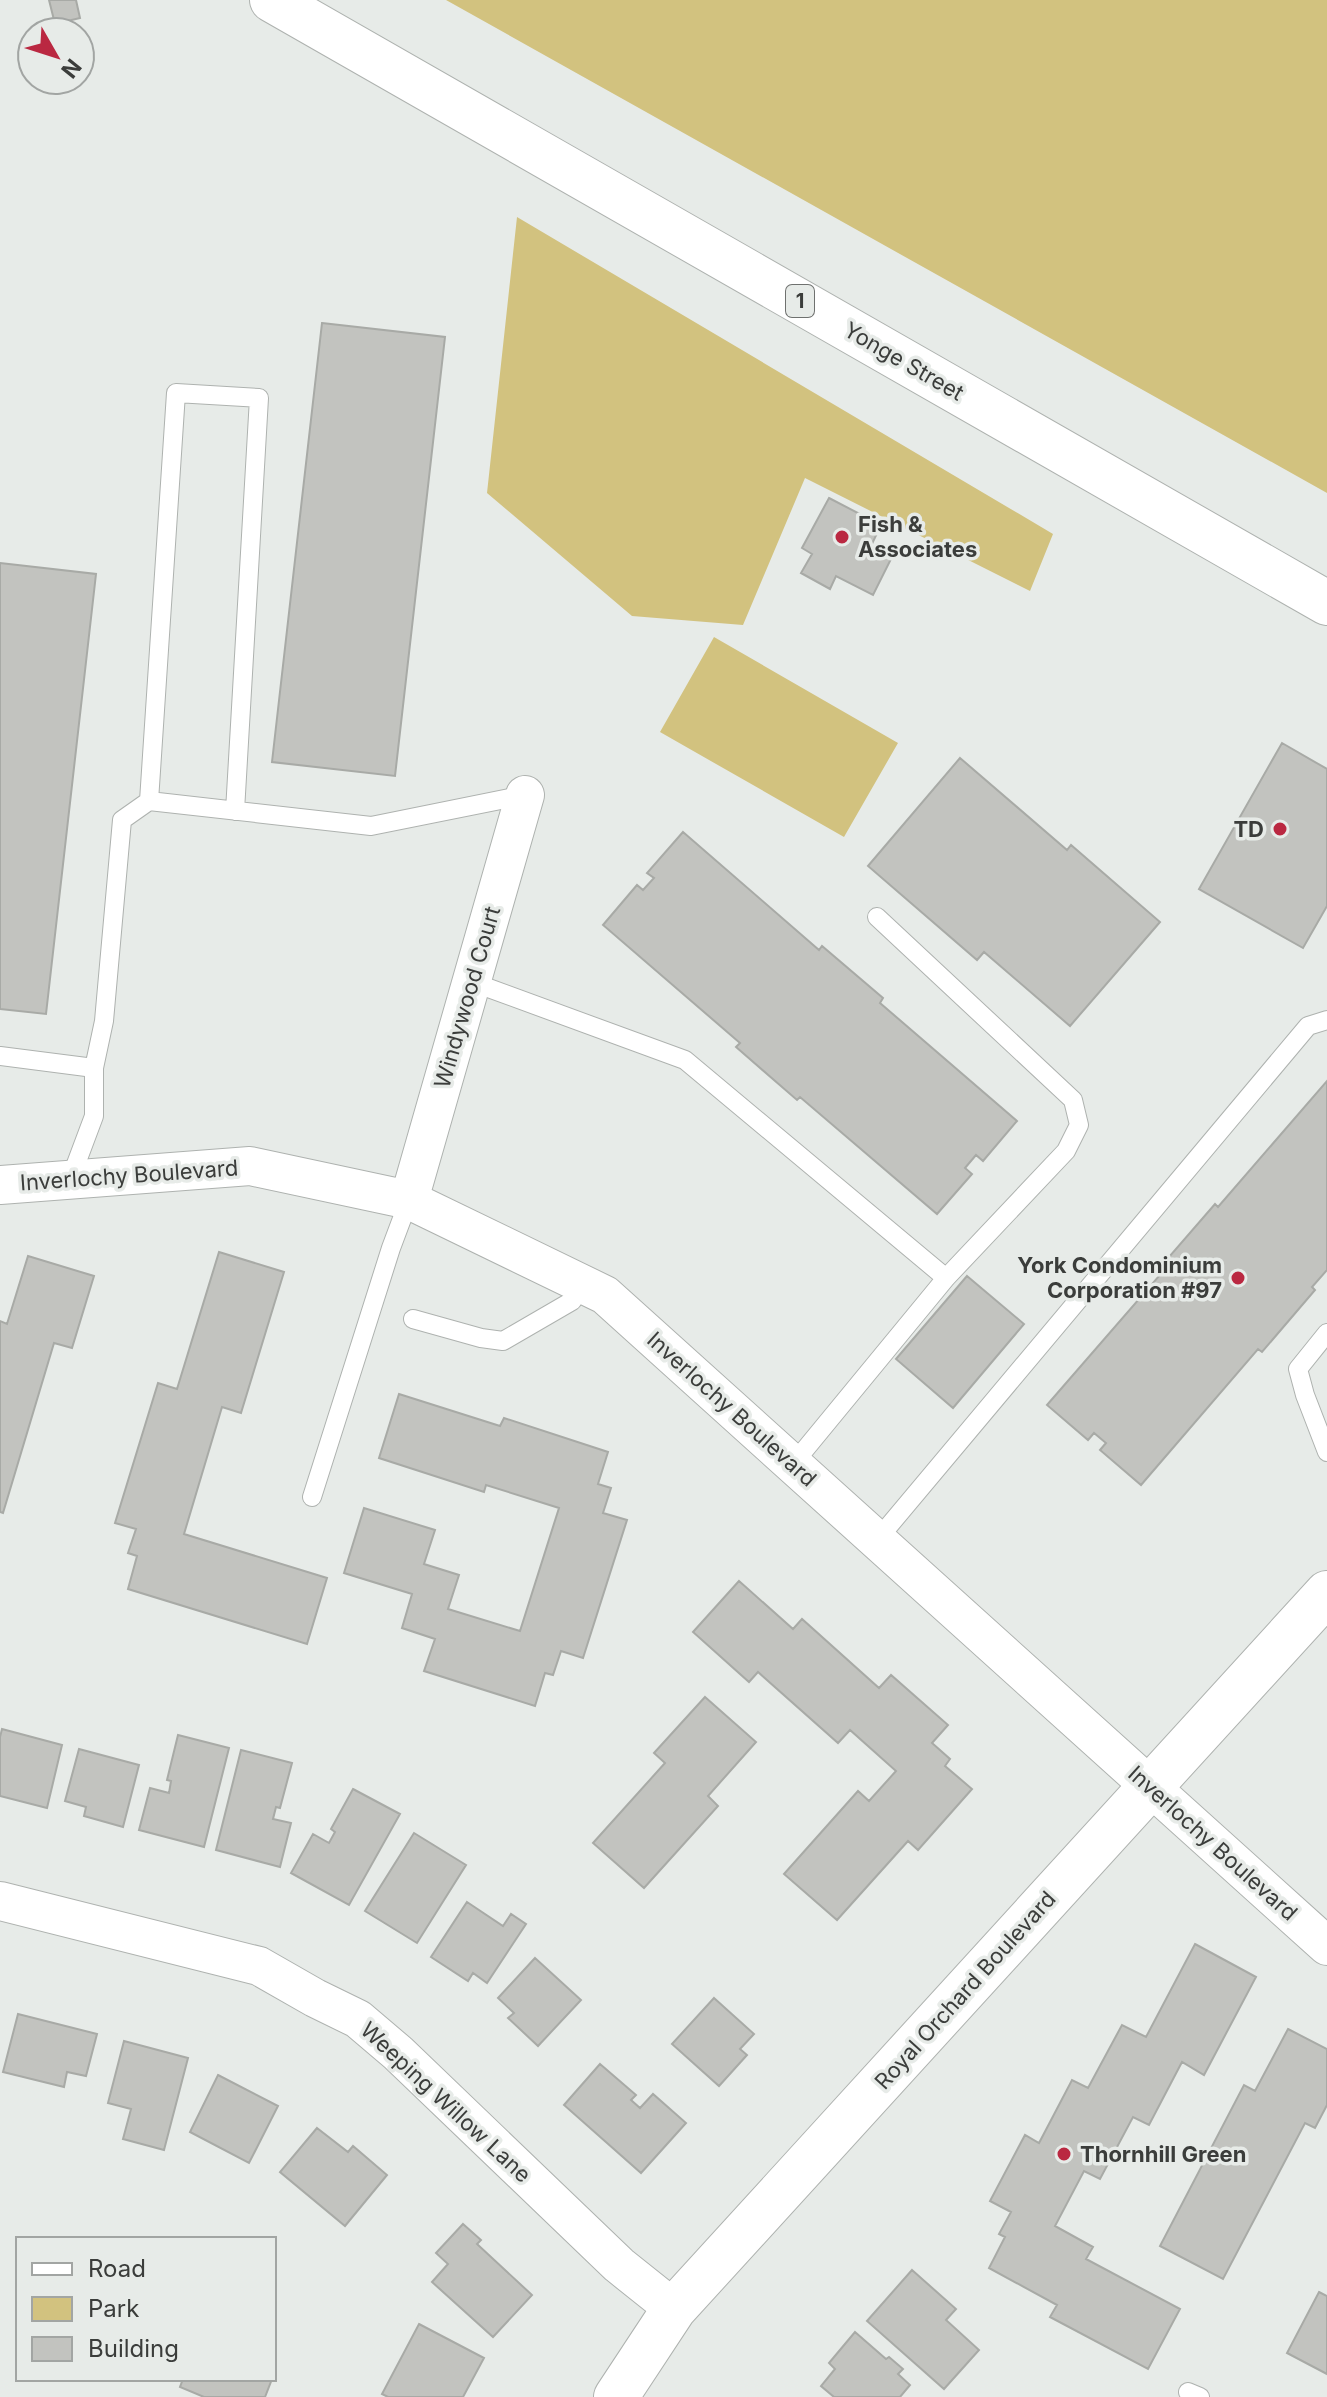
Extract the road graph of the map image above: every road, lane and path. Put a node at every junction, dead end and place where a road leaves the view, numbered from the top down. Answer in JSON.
{"nodes":[{"id":1,"x":278,"y":1,"type":"edge"},
{"id":2,"x":1327,"y":603,"type":"edge"},
{"id":3,"x":525,"y":795,"type":"joint"},
{"id":4,"x":149,"y":801,"type":"junction"},
{"id":5,"x":235,"y":811,"type":"junction"},
{"id":6,"x":877,"y":917,"type":"dead end"},
{"id":7,"x":472,"y":982,"type":"junction"},
{"id":8,"x":1327,"y":1020,"type":"edge"},
{"id":9,"x":0,"y":1056,"type":"edge"},
{"id":10,"x":94,"y":1068,"type":"junction"},
{"id":11,"x":70,"y":1180,"type":"junction"},
{"id":12,"x":0,"y":1185,"type":"edge"},
{"id":13,"x":409,"y":1200,"type":"junction"},
{"id":14,"x":946,"y":1278,"type":"junction"},
{"id":15,"x":584,"y":1284,"type":"junction"},
{"id":16,"x":413,"y":1319,"type":"dead end"},
{"id":17,"x":1327,"y":1333,"type":"edge"},
{"id":18,"x":1327,"y":1452,"type":"edge"},
{"id":19,"x":793,"y":1464,"type":"junction"},
{"id":20,"x":312,"y":1497,"type":"dead end"},
{"id":21,"x":877,"y":1540,"type":"junction"},
{"id":22,"x":1327,"y":1593,"type":"edge"},
{"id":23,"x":1150,"y":1786,"type":"junction"},
{"id":24,"x":0,"y":1901,"type":"edge"},
{"id":25,"x":1327,"y":1946,"type":"edge"},
{"id":26,"x":674,"y":2309,"type":"junction"},
{"id":27,"x":616,"y":2397,"type":"edge"}],
"edges":[{"from":1,"to":2,"type":"main road","name":"Yonge Street","number":"1"},
{"from":3,"to":5,"type":"lane"},
{"from":3,"to":7,"type":"street","name":"Windywood Court"},
{"from":4,"to":5,"type":"lane"},
{"from":4,"to":5,"type":"lane"},
{"from":4,"to":10,"type":"lane"},
{"from":6,"to":14,"type":"lane"},
{"from":7,"to":13,"type":"street","name":"Windywood Court"},
{"from":7,"to":14,"type":"lane"},
{"from":8,"to":21,"type":"lane"},
{"from":9,"to":10,"type":"lane"},
{"from":10,"to":11,"type":"lane"},
{"from":11,"to":12,"type":"street","name":"Inverlochy Boulevard"},
{"from":11,"to":13,"type":"street","name":"Inverlochy Boulevard"},
{"from":13,"to":15,"type":"street","name":"Inverlochy Boulevard"},
{"from":13,"to":20,"type":"lane"},
{"from":14,"to":19,"type":"lane"},
{"from":15,"to":16,"type":"lane"},
{"from":15,"to":19,"type":"street","name":"Inverlochy Boulevard"},
{"from":17,"to":18,"type":"lane"},
{"from":19,"to":21,"type":"street","name":"Inverlochy Boulevard"},
{"from":21,"to":23,"type":"street","name":"Inverlochy Boulevard"},
{"from":22,"to":23,"type":"main road","name":"Royal Orchard Boulevard"},
{"from":23,"to":25,"type":"street","name":"Inverlochy Boulevard"},
{"from":23,"to":26,"type":"main road","name":"Royal Orchard Boulevard"},
{"from":24,"to":26,"type":"street","name":"Weeping Willow Lane"},
{"from":26,"to":27,"type":"main road","name":"Royal Orchard Boulevard"}]}
